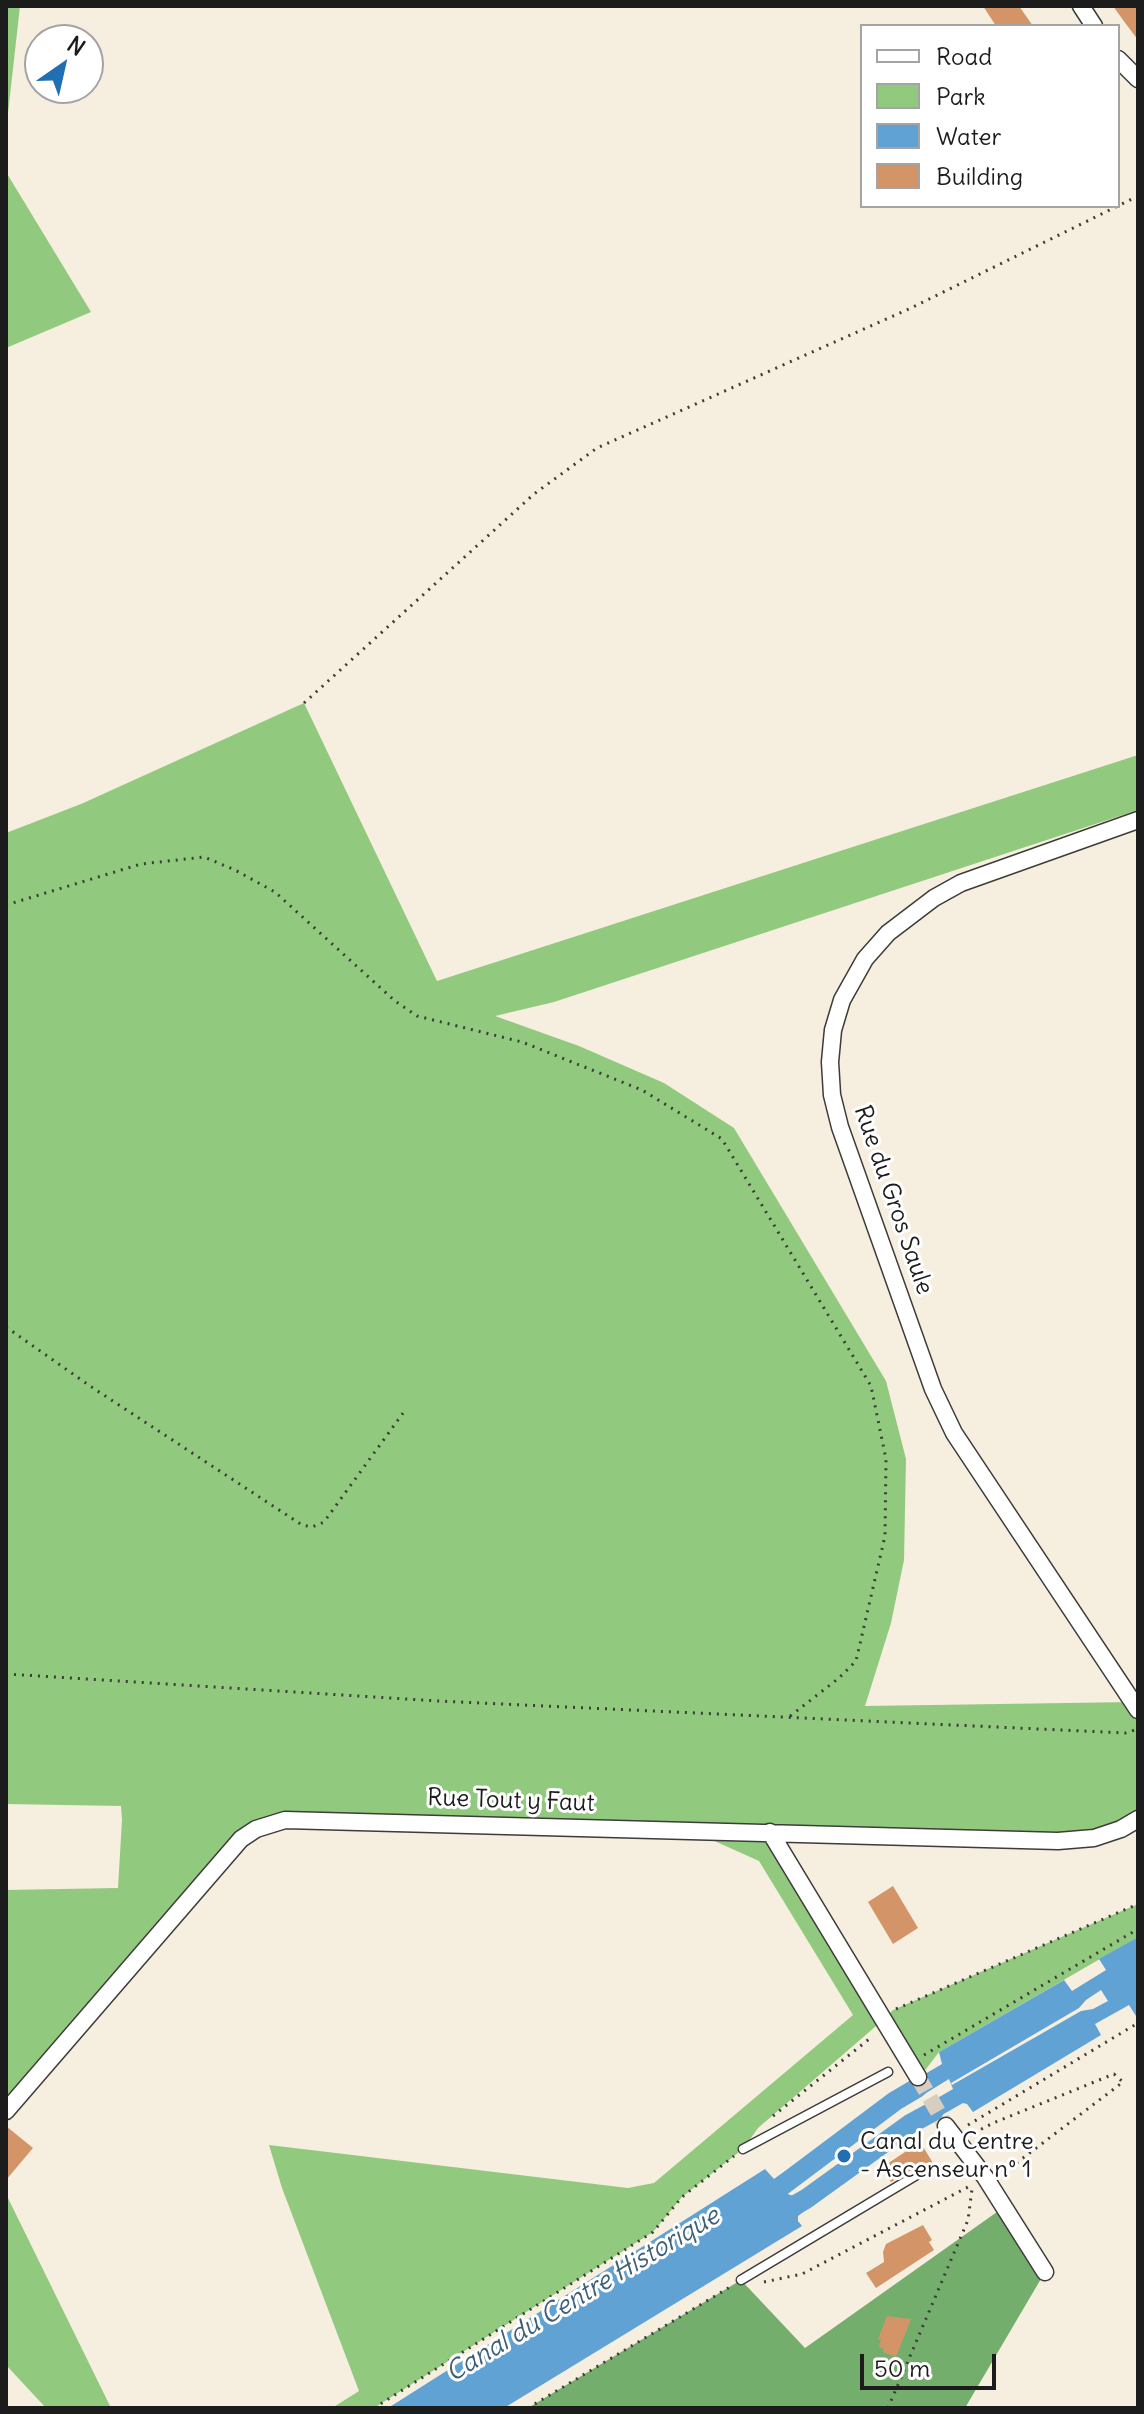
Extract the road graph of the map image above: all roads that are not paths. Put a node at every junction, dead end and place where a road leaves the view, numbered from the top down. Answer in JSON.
{"nodes":[{"id":1,"x":1081,"y":6,"type":"edge"},
{"id":2,"x":1093,"y":24,"type":"edge"},
{"id":3,"x":1120,"y":61,"type":"edge"},
{"id":4,"x":1138,"y":79,"type":"edge"},
{"id":5,"x":1138,"y":820,"type":"edge"},
{"id":6,"x":1138,"y":1710,"type":"edge"},
{"id":7,"x":1138,"y":1819,"type":"edge"},
{"id":8,"x":770,"y":1832,"type":"junction"},
{"id":9,"x":888,"y":2072,"type":"road end"},
{"id":10,"x":918,"y":2077,"type":"tunnel mouth"},
{"id":11,"x":6,"y":2111,"type":"edge"},
{"id":12,"x":946,"y":2126,"type":"tunnel mouth"},
{"id":13,"x":743,"y":2149,"type":"road end"},
{"id":14,"x":925,"y":2170,"type":"road end"},
{"id":15,"x":1045,"y":2272,"type":"dead end"},
{"id":16,"x":741,"y":2280,"type":"road end"}],
"edges":[{"from":1,"to":2,"type":"street"},
{"from":3,"to":4,"type":"street"},
{"from":5,"to":6,"type":"street","name":"Rue du Gros Saule"},
{"from":7,"to":8,"type":"street","name":"Rue Tout y Faut"},
{"from":8,"to":10,"type":"street"},
{"from":8,"to":11,"type":"street","name":"Rue Tout y Faut"},
{"from":9,"to":13,"type":"lane"},
{"from":12,"to":15,"type":"street"},
{"from":14,"to":16,"type":"lane"}]}
